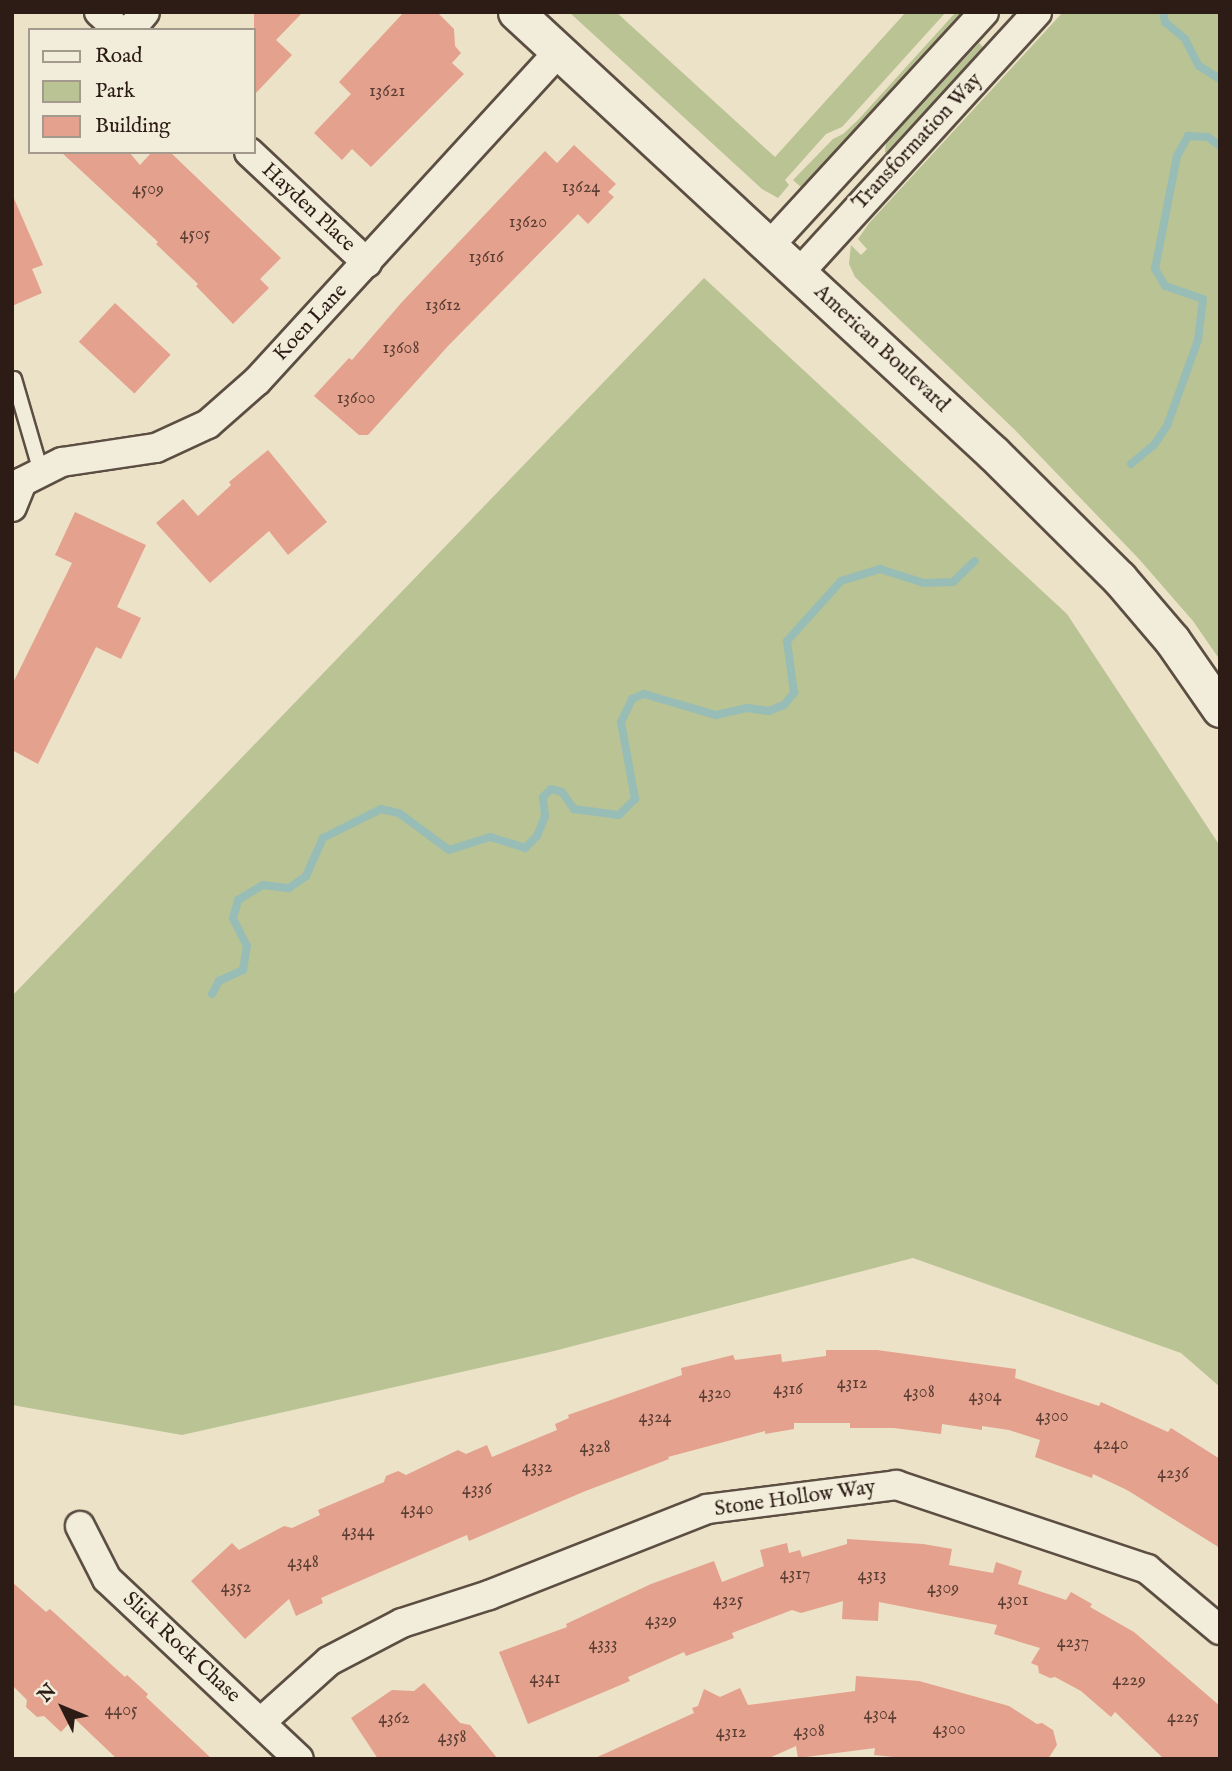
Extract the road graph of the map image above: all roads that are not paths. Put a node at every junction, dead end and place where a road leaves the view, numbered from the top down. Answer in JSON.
{"nodes":[{"id":1,"x":99,"y":12,"type":"edge"},
{"id":2,"x":145,"y":12,"type":"edge"},
{"id":3,"x":516,"y":12,"type":"edge"},
{"id":4,"x":984,"y":12,"type":"edge"},
{"id":5,"x":1037,"y":12,"type":"edge"},
{"id":6,"x":116,"y":28,"type":"edge"},
{"id":7,"x":132,"y":28,"type":"edge"},
{"id":8,"x":559,"y":52,"type":"junction"},
{"id":9,"x":251,"y":154,"type":"edge"},
{"id":10,"x":770,"y":245,"type":"junction"},
{"id":11,"x":367,"y":263,"type":"junction"},
{"id":12,"x":799,"y":273,"type":"junction"},
{"id":13,"x":14,"y":379,"type":"edge"},
{"id":14,"x":41,"y":472,"type":"junction"},
{"id":15,"x":12,"y":507,"type":"edge"},
{"id":16,"x":1220,"y":709,"type":"edge"},
{"id":17,"x":80,"y":1525,"type":"dead end"},
{"id":18,"x":1220,"y":1630,"type":"edge"},
{"id":19,"x":261,"y":1722,"type":"junction"},
{"id":20,"x":299,"y":1759,"type":"edge"}],
"edges":[{"from":1,"to":6,"type":"street"},
{"from":2,"to":7,"type":"street"},
{"from":3,"to":8,"type":"street","name":"American Boulevard"},
{"from":4,"to":10,"type":"street","name":"Transformation Way"},
{"from":5,"to":12,"type":"street","name":"Transformation Way"},
{"from":8,"to":10,"type":"street","name":"American Boulevard"},
{"from":8,"to":11,"type":"street","name":"Koen Lane"},
{"from":9,"to":11,"type":"street","name":"Hayden Place"},
{"from":10,"to":12,"type":"street","name":"American Boulevard"},
{"from":11,"to":14,"type":"street","name":"Koen Lane"},
{"from":12,"to":16,"type":"street","name":"American Boulevard"},
{"from":13,"to":14,"type":"lane"},
{"from":14,"to":15,"type":"street","name":"Koen Lane"},
{"from":17,"to":19,"type":"street","name":"Slick Rock Chase"},
{"from":18,"to":19,"type":"street","name":"Stone Hollow Way"},
{"from":19,"to":20,"type":"street","name":"Slick Rock Chase"}]}
